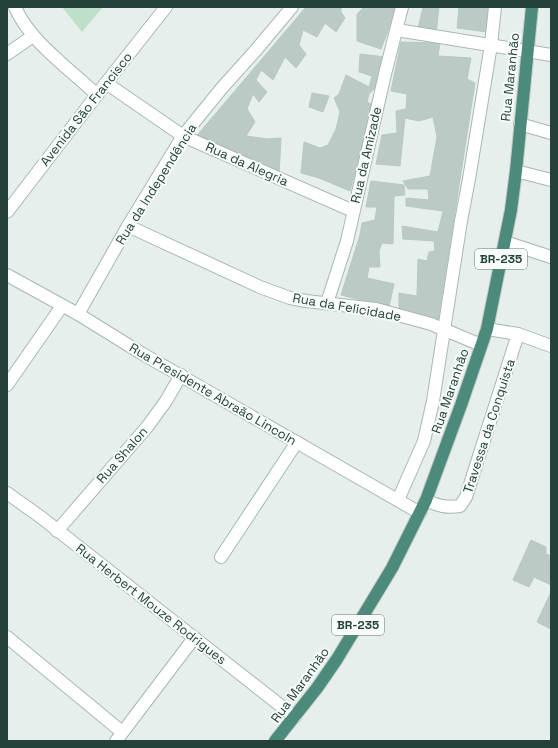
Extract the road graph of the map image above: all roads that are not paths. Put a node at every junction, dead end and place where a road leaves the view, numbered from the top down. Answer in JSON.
{"nodes":[{"id":1,"x":15,"y":7,"type":"edge"},
{"id":2,"x":166,"y":7,"type":"edge"},
{"id":3,"x":292,"y":7,"type":"edge"},
{"id":4,"x":402,"y":7,"type":"edge"},
{"id":5,"x":495,"y":7,"type":"edge"},
{"id":6,"x":532,"y":7,"type":"edge"},
{"id":7,"x":397,"y":30,"type":"junction"},
{"id":8,"x":33,"y":36,"type":"junction"},
{"id":9,"x":491,"y":45,"type":"junction"},
{"id":10,"x":527,"y":51,"type":"junction"},
{"id":11,"x":7,"y":54,"type":"edge"},
{"id":12,"x":551,"y":55,"type":"edge"},
{"id":13,"x":106,"y":83,"type":"junction"},
{"id":14,"x":97,"y":95,"type":"junction"},
{"id":15,"x":520,"y":124,"type":"junction"},
{"id":16,"x":551,"y":133,"type":"edge"},
{"id":17,"x":183,"y":136,"type":"junction"},
{"id":18,"x":516,"y":171,"type":"junction"},
{"id":19,"x":551,"y":180,"type":"edge"},
{"id":20,"x":353,"y":211,"type":"junction"},
{"id":21,"x":7,"y":212,"type":"edge"},
{"id":22,"x":128,"y":226,"type":"junction"},
{"id":23,"x":505,"y":242,"type":"junction"},
{"id":24,"x":551,"y":257,"type":"edge"},
{"id":25,"x":7,"y":275,"type":"edge"},
{"id":26,"x":327,"y":303,"type":"junction"},
{"id":27,"x":62,"y":306,"type":"junction"},
{"id":28,"x":78,"y":314,"type":"junction"},
{"id":29,"x":444,"y":330,"type":"junction"},
{"id":30,"x":487,"y":330,"type":"junction"},
{"id":31,"x":518,"y":334,"type":"junction"},
{"id":32,"x":481,"y":345,"type":"junction"},
{"id":33,"x":551,"y":346,"type":"edge"},
{"id":34,"x":181,"y":375,"type":"junction"},
{"id":35,"x":7,"y":385,"type":"edge"},
{"id":36,"x":297,"y":442,"type":"junction"},
{"id":37,"x":7,"y":493,"type":"edge"},
{"id":38,"x":398,"y":500,"type":"junction"},
{"id":39,"x":426,"y":500,"type":"junction"},
{"id":40,"x":420,"y":513,"type":"junction"},
{"id":41,"x":57,"y":531,"type":"junction"},
{"id":42,"x":221,"y":557,"type":"dead end"},
{"id":43,"x":7,"y":637,"type":"edge"},
{"id":44,"x":194,"y":638,"type":"junction"},
{"id":45,"x":295,"y":717,"type":"junction"},
{"id":46,"x":119,"y":736,"type":"edge"},
{"id":47,"x":275,"y":741,"type":"edge"}],
"edges":[{"from":1,"to":8,"type":"street"},
{"from":2,"to":13,"type":"street","name":"Avenida São Francisco"},
{"from":3,"to":17,"type":"street","name":"Rua da Independência"},
{"from":4,"to":7,"type":"street","name":"Rua da Amizade"},
{"from":5,"to":9,"type":"street","name":"Rua Maranhão"},
{"from":6,"to":10,"type":"highway","name":"Rua Maranhão","number":"BR-235"},
{"from":7,"to":9,"type":"street"},
{"from":7,"to":20,"type":"street","name":"Rua da Amizade"},
{"from":8,"to":11,"type":"street"},
{"from":8,"to":14,"type":"street"},
{"from":9,"to":10,"type":"street"},
{"from":9,"to":29,"type":"street","name":"Rua Maranhão"},
{"from":10,"to":12,"type":"street"},
{"from":10,"to":15,"type":"highway","name":"Rua Maranhão","number":"BR-235"},
{"from":13,"to":14,"type":"street","name":"Avenida São Francisco"},
{"from":13,"to":17,"type":"street","name":"Rua da Alegria"},
{"from":14,"to":21,"type":"street","name":"Avenida São Francisco"},
{"from":15,"to":16,"type":"street"},
{"from":15,"to":18,"type":"highway","name":"Rua Maranhão","number":"BR-235"},
{"from":17,"to":20,"type":"street","name":"Rua da Alegria"},
{"from":17,"to":22,"type":"street","name":"Rua da Independência"},
{"from":18,"to":19,"type":"street"},
{"from":18,"to":23,"type":"highway","name":"Rua Maranhão","number":"BR-235"},
{"from":20,"to":26,"type":"street","name":"Rua da Amizade"},
{"from":22,"to":26,"type":"street","name":"Rua da Felicidade"},
{"from":22,"to":28,"type":"street","name":"Rua da Independência"},
{"from":23,"to":24,"type":"street"},
{"from":23,"to":30,"type":"highway","name":"Rua Maranhão","number":"BR-235"},
{"from":25,"to":27,"type":"street","name":"Rua Presidente Abraão Lincoln"},
{"from":26,"to":29,"type":"street","name":"Rua da Felicidade"},
{"from":27,"to":28,"type":"street","name":"Rua Presidente Abraão Lincoln"},
{"from":27,"to":35,"type":"street"},
{"from":28,"to":34,"type":"street","name":"Rua Presidente Abraão Lincoln"},
{"from":29,"to":32,"type":"street","name":"Rua da Felicidade"},
{"from":29,"to":38,"type":"street","name":"Rua Maranhão"},
{"from":30,"to":31,"type":"street"},
{"from":30,"to":32,"type":"highway","name":"Rua Maranhão","number":"BR-235"},
{"from":31,"to":33,"type":"street"},
{"from":31,"to":39,"type":"street","name":"Travessa da Conquista"},
{"from":32,"to":39,"type":"highway","name":"Rua Maranhão","number":"BR-235"},
{"from":34,"to":36,"type":"street","name":"Rua Presidente Abraão Lincoln"},
{"from":34,"to":41,"type":"street","name":"Rua Shalon"},
{"from":36,"to":38,"type":"street","name":"Rua Presidente Abraão Lincoln"},
{"from":36,"to":42,"type":"street"},
{"from":37,"to":41,"type":"street","name":"Rua Herbert Mouze Rodrigues"},
{"from":38,"to":40,"type":"street","name":"Rua Presidente Abraão Lincoln"},
{"from":39,"to":40,"type":"highway","name":"Rua Maranhão","number":"BR-235"},
{"from":40,"to":45,"type":"highway","name":"Rua Maranhão","number":"BR-235"},
{"from":41,"to":44,"type":"street","name":"Rua Herbert Mouze Rodrigues"},
{"from":43,"to":46,"type":"street"},
{"from":44,"to":45,"type":"street","name":"Rua Herbert Mouze Rodrigues"},
{"from":44,"to":46,"type":"street"},
{"from":45,"to":47,"type":"highway","name":"Rua Maranhão","number":"BR-235"}]}
